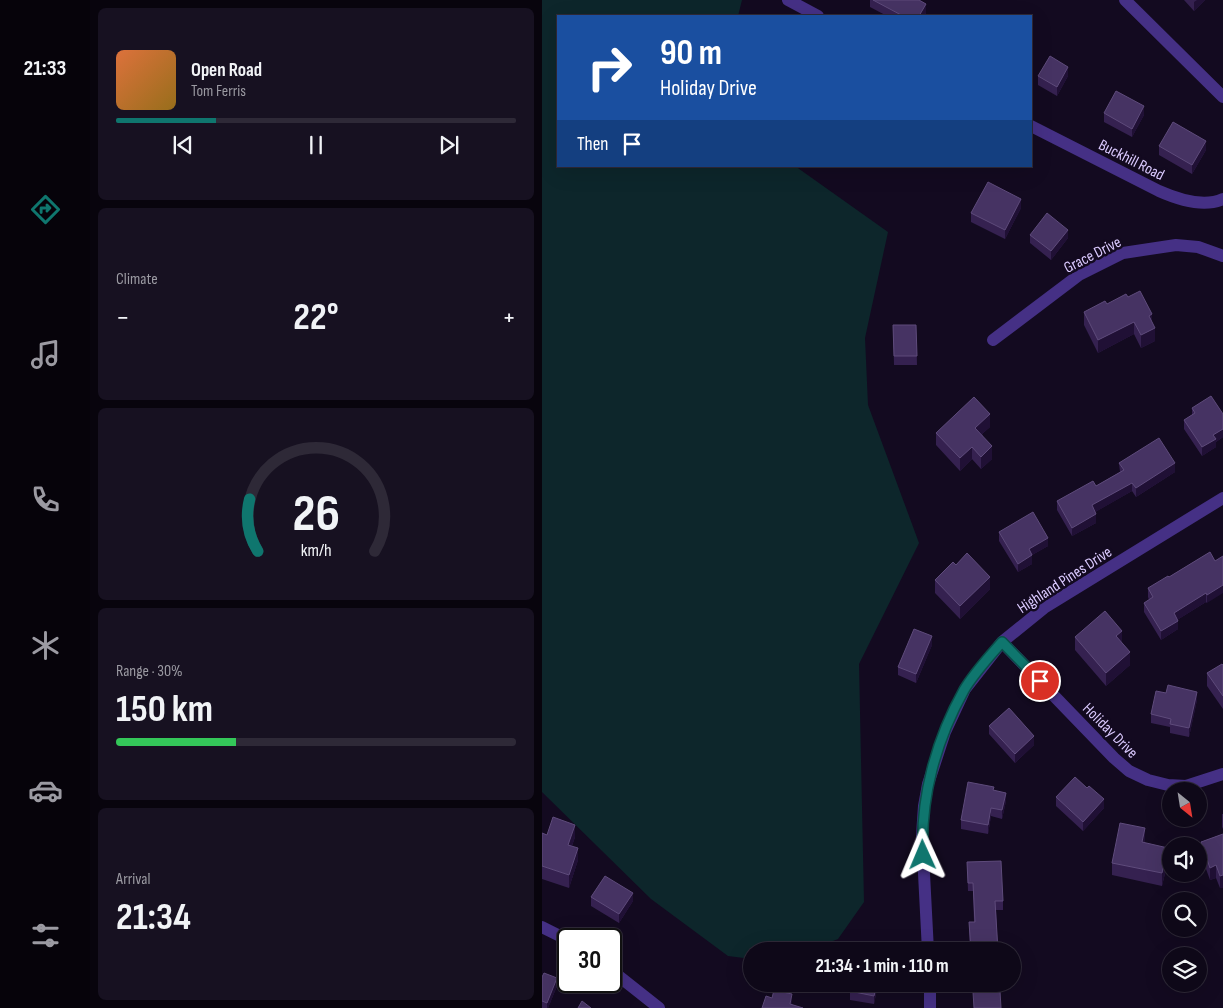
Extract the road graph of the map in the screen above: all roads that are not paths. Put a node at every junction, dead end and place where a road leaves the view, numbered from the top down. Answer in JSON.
{"nodes":[{"id":1,"x":788,"y":0,"type":"edge"},
{"id":2,"x":1125,"y":0,"type":"edge"},
{"id":3,"x":816,"y":15,"type":"edge"},
{"id":4,"x":1222,"y":97,"type":"edge"},
{"id":5,"x":1032,"y":127,"type":"edge"},
{"id":6,"x":1222,"y":199,"type":"edge"},
{"id":7,"x":1222,"y":256,"type":"edge"},
{"id":8,"x":993,"y":340,"type":"dead end"},
{"id":9,"x":1222,"y":498,"type":"edge"},
{"id":10,"x":1002,"y":642,"type":"junction"},
{"id":11,"x":1222,"y":774,"type":"edge"},
{"id":12,"x":542,"y":927,"type":"edge"},
{"id":13,"x":557,"y":934,"type":"edge"},
{"id":14,"x":928,"y":942,"type":"edge"},
{"id":15,"x":622,"y":979,"type":"edge"},
{"id":16,"x":930,"y":992,"type":"edge"},
{"id":17,"x":660,"y":1008,"type":"edge"},
{"id":18,"x":930,"y":1008,"type":"edge"}],
"edges":[{"from":1,"to":3,"type":"street"},
{"from":2,"to":4,"type":"street"},
{"from":5,"to":6,"type":"street","name":"Buckhill Road"},
{"from":7,"to":8,"type":"street","name":"Grace Drive"},
{"from":9,"to":10,"type":"street","name":"Highland Pines Drive"},
{"from":10,"to":11,"type":"street","name":"Holiday Drive"},
{"from":10,"to":14,"type":"street","name":"Highland Pines Drive"},
{"from":12,"to":13,"type":"street"},
{"from":15,"to":17,"type":"street"},
{"from":16,"to":18,"type":"street"}]}
